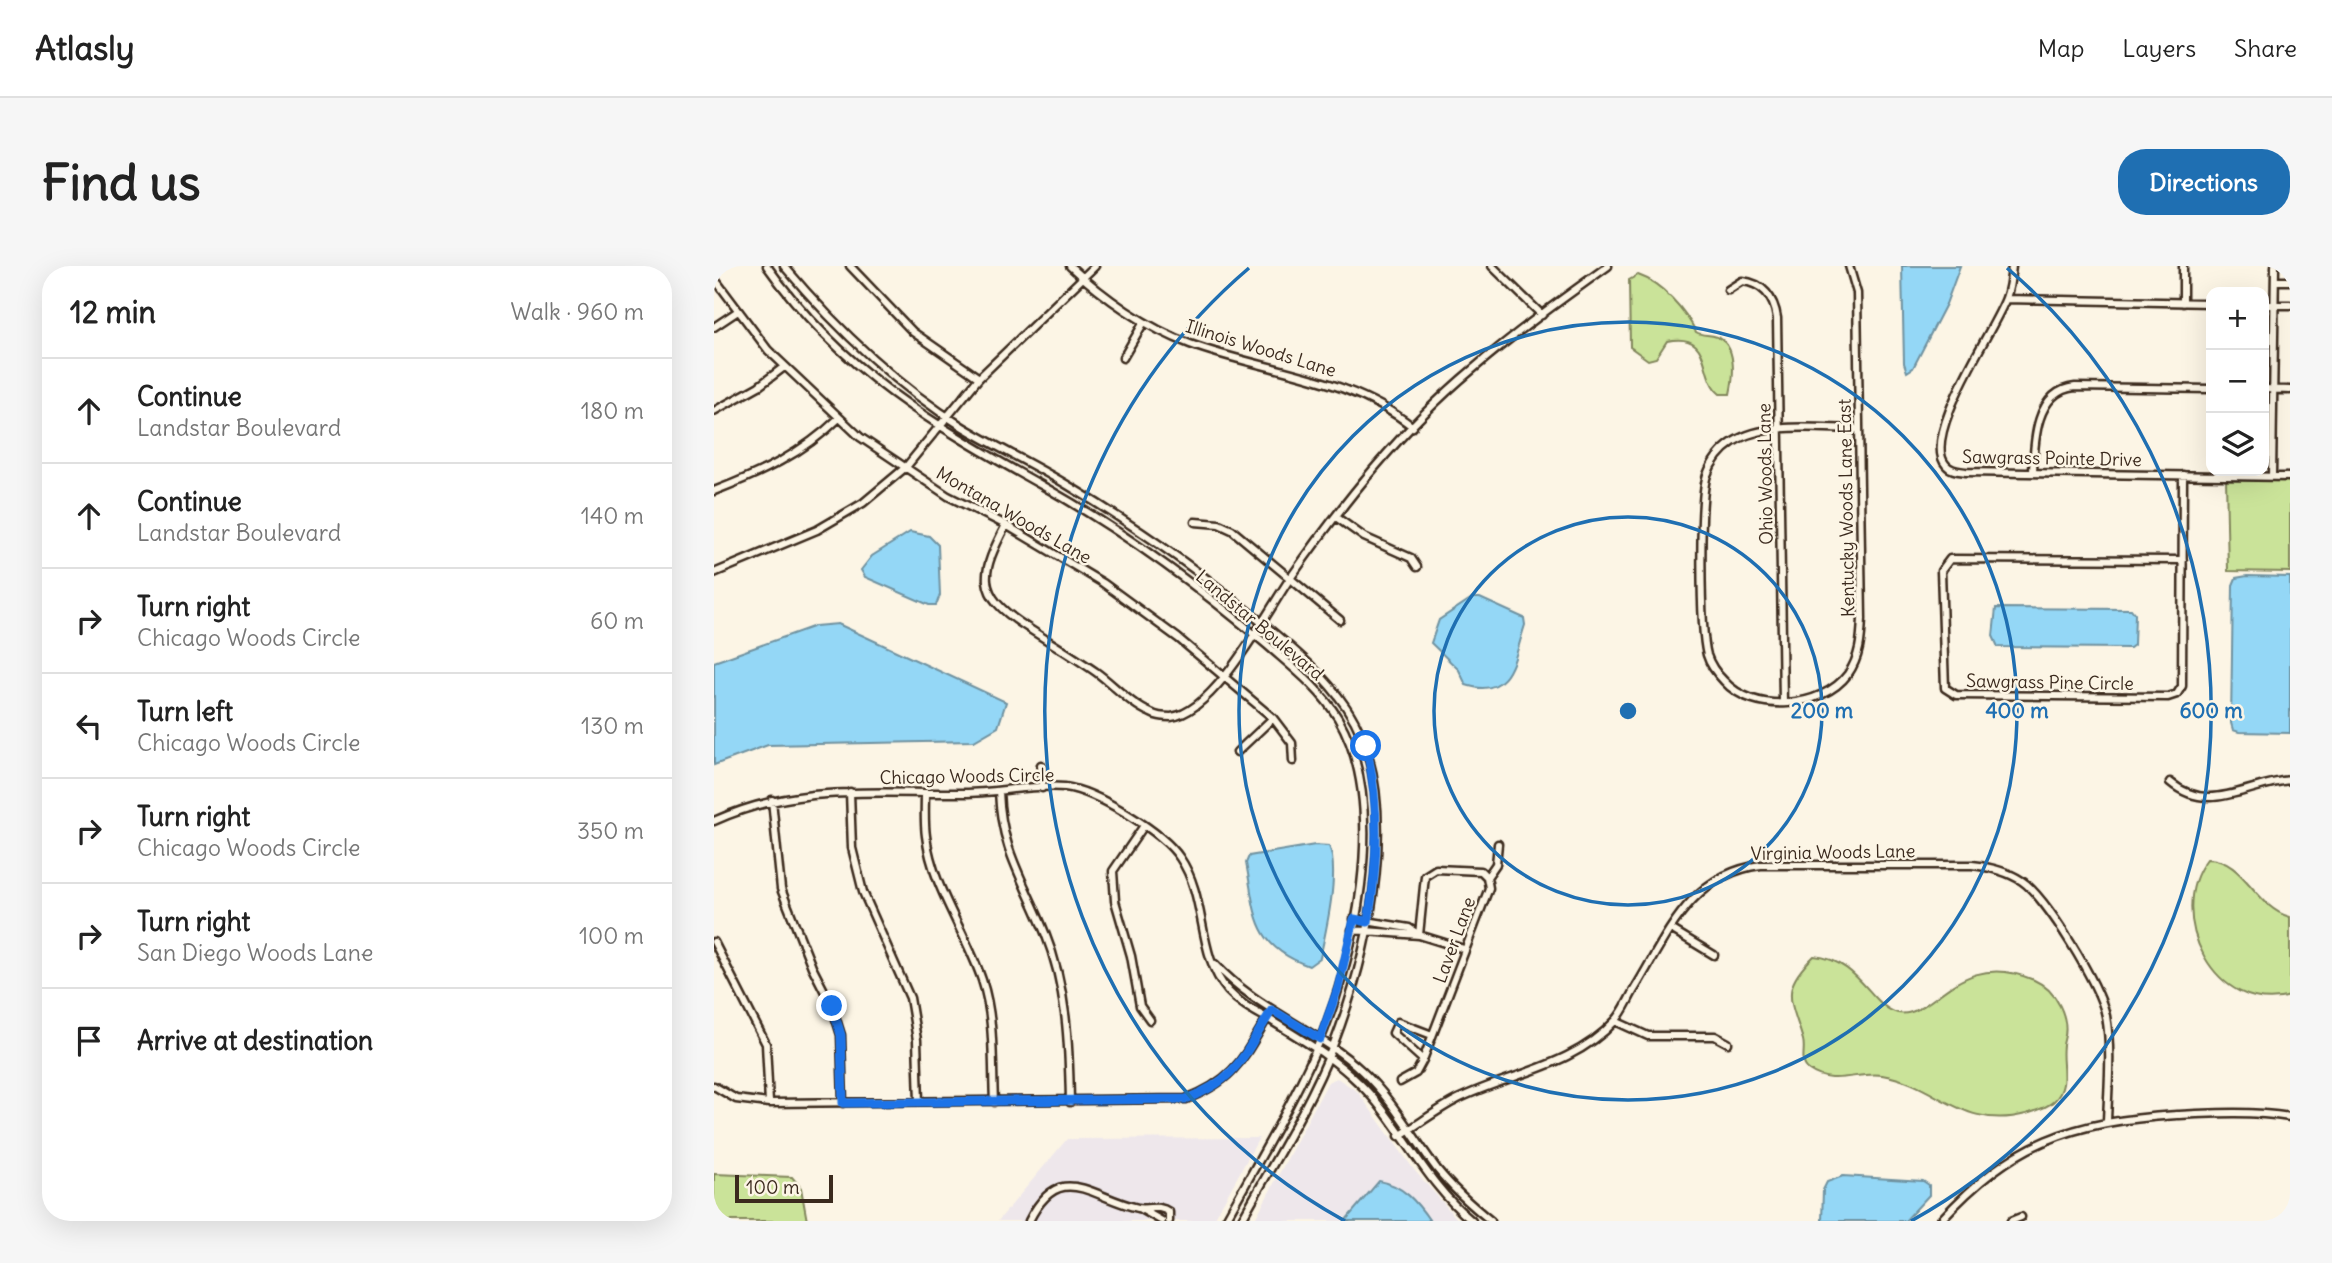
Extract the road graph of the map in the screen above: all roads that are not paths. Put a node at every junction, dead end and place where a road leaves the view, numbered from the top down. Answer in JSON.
{"nodes":[{"id":1,"x":767,"y":266,"type":"edge"},
{"id":2,"x":785,"y":266,"type":"edge"},
{"id":3,"x":850,"y":266,"type":"edge"},
{"id":4,"x":1070,"y":266,"type":"edge"},
{"id":5,"x":1095,"y":266,"type":"edge"},
{"id":6,"x":1492,"y":266,"type":"edge"},
{"id":7,"x":1608,"y":266,"type":"edge"},
{"id":8,"x":1849,"y":266,"type":"edge"},
{"id":9,"x":2012,"y":266,"type":"edge"},
{"id":10,"x":2183,"y":266,"type":"edge"},
{"id":11,"x":2275,"y":266,"type":"edge"},
{"id":12,"x":1082,"y":277,"type":"junction"},
{"id":13,"x":714,"y":278,"type":"edge"},
{"id":14,"x":2275,"y":281,"type":"junction"},
{"id":15,"x":2290,"y":281,"type":"edge"},
{"id":16,"x":1728,"y":290,"type":"dead end"},
{"id":17,"x":2006,"y":299,"type":"junction"},
{"id":18,"x":2183,"y":303,"type":"junction"},
{"id":19,"x":2206,"y":303,"type":"edge"},
{"id":20,"x":2269,"y":305,"type":"edge"},
{"id":21,"x":2274,"y":305,"type":"junction"},
{"id":22,"x":2290,"y":305,"type":"edge"},
{"id":23,"x":738,"y":311,"type":"junction"},
{"id":24,"x":1542,"y":315,"type":"junction"},
{"id":25,"x":1144,"y":322,"type":"junction"},
{"id":26,"x":714,"y":327,"type":"edge"},
{"id":27,"x":1123,"y":358,"type":"dead end"},
{"id":28,"x":784,"y":367,"type":"junction"},
{"id":29,"x":979,"y":378,"type":"junction"},
{"id":30,"x":2206,"y":388,"type":"edge"},
{"id":31,"x":2269,"y":390,"type":"edge"},
{"id":32,"x":2273,"y":390,"type":"junction"},
{"id":33,"x":2290,"y":390,"type":"edge"},
{"id":34,"x":714,"y":411,"type":"edge"},
{"id":35,"x":948,"y":416,"type":"junction"},
{"id":36,"x":839,"y":418,"type":"junction"},
{"id":37,"x":939,"y":427,"type":"junction"},
{"id":38,"x":1413,"y":427,"type":"junction"},
{"id":39,"x":1858,"y":429,"type":"junction"},
{"id":40,"x":1779,"y":430,"type":"junction"},
{"id":41,"x":906,"y":467,"type":"junction"},
{"id":42,"x":2034,"y":472,"type":"junction"},
{"id":43,"x":2183,"y":475,"type":"junction"},
{"id":44,"x":2272,"y":476,"type":"junction"},
{"id":45,"x":2290,"y":477,"type":"edge"},
{"id":46,"x":714,"y":492,"type":"edge"},
{"id":47,"x":1336,"y":517,"type":"junction"},
{"id":48,"x":1195,"y":522,"type":"dead end"},
{"id":49,"x":1006,"y":525,"type":"junction"},
{"id":50,"x":2183,"y":560,"type":"junction"},
{"id":51,"x":1417,"y":567,"type":"dead end"},
{"id":52,"x":714,"y":573,"type":"edge"},
{"id":53,"x":1290,"y":580,"type":"junction"},
{"id":54,"x":1340,"y":620,"type":"dead end"},
{"id":55,"x":1261,"y":622,"type":"junction"},
{"id":56,"x":1254,"y":634,"type":"junction"},
{"id":57,"x":1224,"y":674,"type":"junction"},
{"id":58,"x":1783,"y":702,"type":"junction"},
{"id":59,"x":1273,"y":718,"type":"junction"},
{"id":60,"x":1237,"y":751,"type":"dead end"},
{"id":61,"x":1293,"y":761,"type":"dead end"},
{"id":62,"x":1041,"y":765,"type":"dead end"},
{"id":63,"x":2290,"y":780,"type":"edge"},
{"id":64,"x":2170,"y":782,"type":"dead end"},
{"id":65,"x":1042,"y":788,"type":"junction"},
{"id":66,"x":999,"y":791,"type":"junction"},
{"id":67,"x":850,"y":792,"type":"junction"},
{"id":68,"x":925,"y":793,"type":"junction"},
{"id":69,"x":772,"y":800,"type":"junction"},
{"id":70,"x":714,"y":821,"type":"edge"},
{"id":71,"x":1143,"y":827,"type":"junction"},
{"id":72,"x":1498,"y":845,"type":"dead end"},
{"id":73,"x":1487,"y":877,"type":"junction"},
{"id":74,"x":1354,"y":919,"type":"junction"},
{"id":75,"x":1368,"y":922,"type":"junction"},
{"id":76,"x":1671,"y":929,"type":"junction"},
{"id":77,"x":1352,"y":930,"type":"junction"},
{"id":78,"x":1366,"y":933,"type":"junction"},
{"id":79,"x":1419,"y":935,"type":"junction"},
{"id":80,"x":714,"y":942,"type":"edge"},
{"id":81,"x":1464,"y":949,"type":"junction"},
{"id":82,"x":1714,"y":955,"type":"dead end"},
{"id":83,"x":1211,"y":960,"type":"junction"},
{"id":84,"x":1272,"y":1010,"type":"junction"},
{"id":85,"x":1267,"y":1018,"type":"junction"},
{"id":86,"x":1150,"y":1020,"type":"dead end"},
{"id":87,"x":1615,"y":1021,"type":"junction"},
{"id":88,"x":1433,"y":1035,"type":"junction"},
{"id":89,"x":1320,"y":1039,"type":"junction"},
{"id":90,"x":1727,"y":1043,"type":"dead end"},
{"id":91,"x":1333,"y":1047,"type":"junction"},
{"id":92,"x":1317,"y":1049,"type":"junction"},
{"id":93,"x":1328,"y":1056,"type":"junction"},
{"id":94,"x":1423,"y":1060,"type":"junction"},
{"id":95,"x":1400,"y":1082,"type":"dead end"},
{"id":96,"x":714,"y":1086,"type":"edge"},
{"id":97,"x":919,"y":1102,"type":"junction"},
{"id":98,"x":994,"y":1102,"type":"junction"},
{"id":99,"x":1070,"y":1102,"type":"junction"},
{"id":100,"x":769,"y":1103,"type":"junction"},
{"id":101,"x":843,"y":1103,"type":"junction"},
{"id":102,"x":2290,"y":1117,"type":"edge"},
{"id":103,"x":2107,"y":1122,"type":"junction"},
{"id":104,"x":1409,"y":1130,"type":"junction"},
{"id":105,"x":1399,"y":1136,"type":"junction"},
{"id":106,"x":1141,"y":1209,"type":"junction"},
{"id":107,"x":2021,"y":1217,"type":"dead end"},
{"id":108,"x":1028,"y":1221,"type":"edge"},
{"id":109,"x":1162,"y":1221,"type":"edge"},
{"id":110,"x":1169,"y":1221,"type":"edge"},
{"id":111,"x":1225,"y":1221,"type":"edge"},
{"id":112,"x":1241,"y":1221,"type":"edge"},
{"id":113,"x":1472,"y":1221,"type":"edge"},
{"id":114,"x":1491,"y":1221,"type":"edge"},
{"id":115,"x":1942,"y":1221,"type":"edge"},
{"id":116,"x":2011,"y":1221,"type":"edge"}],
"edges":[{"from":1,"to":37,"type":"street","name":"Landstar Boulevard"},
{"from":2,"to":35,"type":"street","name":"Landstar Boulevard"},
{"from":3,"to":29,"type":"street"},
{"from":4,"to":12,"type":"street","name":"Illinois Woods Lane"},
{"from":5,"to":12,"type":"street"},
{"from":6,"to":24,"type":"street"},
{"from":7,"to":24,"type":"street"},
{"from":8,"to":39,"type":"street","name":"Kentucky Woods Lane East"},
{"from":9,"to":17,"type":"street","name":"Sawgrass Pointe Drive"},
{"from":10,"to":18,"type":"street"},
{"from":11,"to":14,"type":"street"},
{"from":12,"to":25,"type":"street","name":"Illinois Woods Lane"},
{"from":12,"to":29,"type":"street"},
{"from":13,"to":23,"type":"street","name":"Montana Woods Lane"},
{"from":14,"to":15,"type":"street"},
{"from":14,"to":21,"type":"street"},
{"from":16,"to":40,"type":"street","name":"Ohio Woods Lane"},
{"from":17,"to":18,"type":"street"},
{"from":17,"to":42,"type":"street","name":"Sawgrass Pointe Drive"},
{"from":18,"to":19,"type":"street"},
{"from":20,"to":21,"type":"street"},
{"from":21,"to":22,"type":"street"},
{"from":21,"to":32,"type":"street"},
{"from":23,"to":26,"type":"street"},
{"from":23,"to":28,"type":"street","name":"Montana Woods Lane"},
{"from":24,"to":38,"type":"street"},
{"from":25,"to":27,"type":"street"},
{"from":25,"to":38,"type":"street","name":"Illinois Woods Lane"},
{"from":28,"to":34,"type":"street"},
{"from":28,"to":36,"type":"street","name":"Montana Woods Lane"},
{"from":29,"to":35,"type":"street"},
{"from":30,"to":42,"type":"street"},
{"from":31,"to":32,"type":"street"},
{"from":32,"to":33,"type":"street"},
{"from":32,"to":44,"type":"street"},
{"from":35,"to":37,"type":"street"},
{"from":35,"to":55,"type":"street","name":"Landstar Boulevard"},
{"from":36,"to":41,"type":"street","name":"Montana Woods Lane"},
{"from":36,"to":46,"type":"street"},
{"from":37,"to":41,"type":"street"},
{"from":37,"to":56,"type":"street","name":"Landstar Boulevard"},
{"from":38,"to":47,"type":"street"},
{"from":39,"to":40,"type":"street","name":"Kentucky Woods Lane East"},
{"from":39,"to":58,"type":"street","name":"Kentucky Woods Lane East"},
{"from":40,"to":58,"type":"street","name":"Ohio Woods Lane"},
{"from":40,"to":58,"type":"street","name":"Kentucky Woods Lane East"},
{"from":41,"to":49,"type":"street","name":"Montana Woods Lane"},
{"from":41,"to":52,"type":"street"},
{"from":42,"to":43,"type":"street","name":"Sawgrass Pointe Drive"},
{"from":43,"to":44,"type":"street","name":"Sawgrass Pointe Drive"},
{"from":43,"to":50,"type":"street","name":"Sawgrass Pine Circle"},
{"from":44,"to":45,"type":"street","name":"Sawgrass Pointe Drive"},
{"from":47,"to":51,"type":"street"},
{"from":47,"to":53,"type":"street"},
{"from":48,"to":53,"type":"street"},
{"from":49,"to":57,"type":"street","name":"Montana Woods Lane"},
{"from":49,"to":57,"type":"street"},
{"from":50,"to":50,"type":"street","name":"Sawgrass Pine Circle"},
{"from":53,"to":54,"type":"street"},
{"from":53,"to":55,"type":"street"},
{"from":55,"to":56,"type":"street"},
{"from":55,"to":75,"type":"street","name":"Landstar Boulevard"},
{"from":56,"to":57,"type":"street"},
{"from":56,"to":74,"type":"street","name":"Landstar Boulevard"},
{"from":57,"to":59,"type":"street","name":"Montana Woods Lane"},
{"from":59,"to":60,"type":"street"},
{"from":59,"to":61,"type":"street","name":"Montana Woods Lane"},
{"from":62,"to":65,"type":"street"},
{"from":63,"to":64,"type":"street"},
{"from":65,"to":66,"type":"street","name":"Chicago Woods Circle"},
{"from":65,"to":71,"type":"street","name":"Chicago Woods Circle"},
{"from":66,"to":68,"type":"street","name":"Chicago Woods Circle"},
{"from":66,"to":99,"type":"street"},
{"from":67,"to":68,"type":"street","name":"Chicago Woods Circle"},
{"from":67,"to":69,"type":"street","name":"Chicago Woods Circle"},
{"from":67,"to":97,"type":"street"},
{"from":68,"to":98,"type":"street"},
{"from":69,"to":70,"type":"street","name":"Chicago Woods Circle"},
{"from":69,"to":101,"type":"street"},
{"from":71,"to":83,"type":"street","name":"Chicago Woods Circle"},
{"from":71,"to":86,"type":"street"},
{"from":72,"to":73,"type":"street"},
{"from":73,"to":79,"type":"street","name":"Laver Lane"},
{"from":73,"to":81,"type":"street","name":"Laver Lane"},
{"from":74,"to":75,"type":"street"},
{"from":74,"to":77,"type":"street","name":"Landstar Boulevard"},
{"from":75,"to":78,"type":"street","name":"Landstar Boulevard"},
{"from":75,"to":79,"type":"street"},
{"from":76,"to":82,"type":"street"},
{"from":76,"to":87,"type":"street","name":"Virginia Woods Lane"},
{"from":76,"to":103,"type":"street","name":"Virginia Woods Lane"},
{"from":77,"to":78,"type":"street"},
{"from":77,"to":89,"type":"street","name":"Landstar Boulevard"},
{"from":78,"to":79,"type":"street"},
{"from":78,"to":91,"type":"street","name":"Landstar Boulevard"},
{"from":79,"to":81,"type":"street"},
{"from":80,"to":100,"type":"street"},
{"from":81,"to":88,"type":"street","name":"Laver Lane"},
{"from":83,"to":84,"type":"street"},
{"from":83,"to":85,"type":"street","name":"Chicago Woods Circle"},
{"from":84,"to":85,"type":"street"},
{"from":84,"to":89,"type":"street"},
{"from":85,"to":92,"type":"street","name":"Chicago Woods Circle"},
{"from":85,"to":99,"type":"street"},
{"from":87,"to":90,"type":"street"},
{"from":87,"to":104,"type":"street","name":"Virginia Woods Lane"},
{"from":88,"to":94,"type":"street","name":"Laver Lane"},
{"from":88,"to":94,"type":"street"},
{"from":89,"to":91,"type":"street"},
{"from":89,"to":92,"type":"street","name":"Landstar Boulevard"},
{"from":91,"to":93,"type":"street","name":"Landstar Boulevard"},
{"from":91,"to":104,"type":"street"},
{"from":92,"to":93,"type":"street","name":"Chicago Woods Circle"},
{"from":92,"to":111,"type":"street","name":"Landstar Boulevard"},
{"from":93,"to":105,"type":"street","name":"Chicago Woods Circle"},
{"from":93,"to":112,"type":"street","name":"Landstar Boulevard"},
{"from":94,"to":95,"type":"street","name":"Laver Lane"},
{"from":96,"to":100,"type":"street"},
{"from":97,"to":98,"type":"street"},
{"from":97,"to":101,"type":"street"},
{"from":98,"to":99,"type":"street"},
{"from":100,"to":101,"type":"street"},
{"from":102,"to":103,"type":"street"},
{"from":103,"to":115,"type":"street"},
{"from":104,"to":105,"type":"street","name":"Virginia Woods Lane"},
{"from":104,"to":114,"type":"street"},
{"from":105,"to":113,"type":"street","name":"Chicago Woods Circle"},
{"from":106,"to":108,"type":"street"},
{"from":106,"to":109,"type":"street"},
{"from":106,"to":110,"type":"street"},
{"from":107,"to":116,"type":"street"}]}
